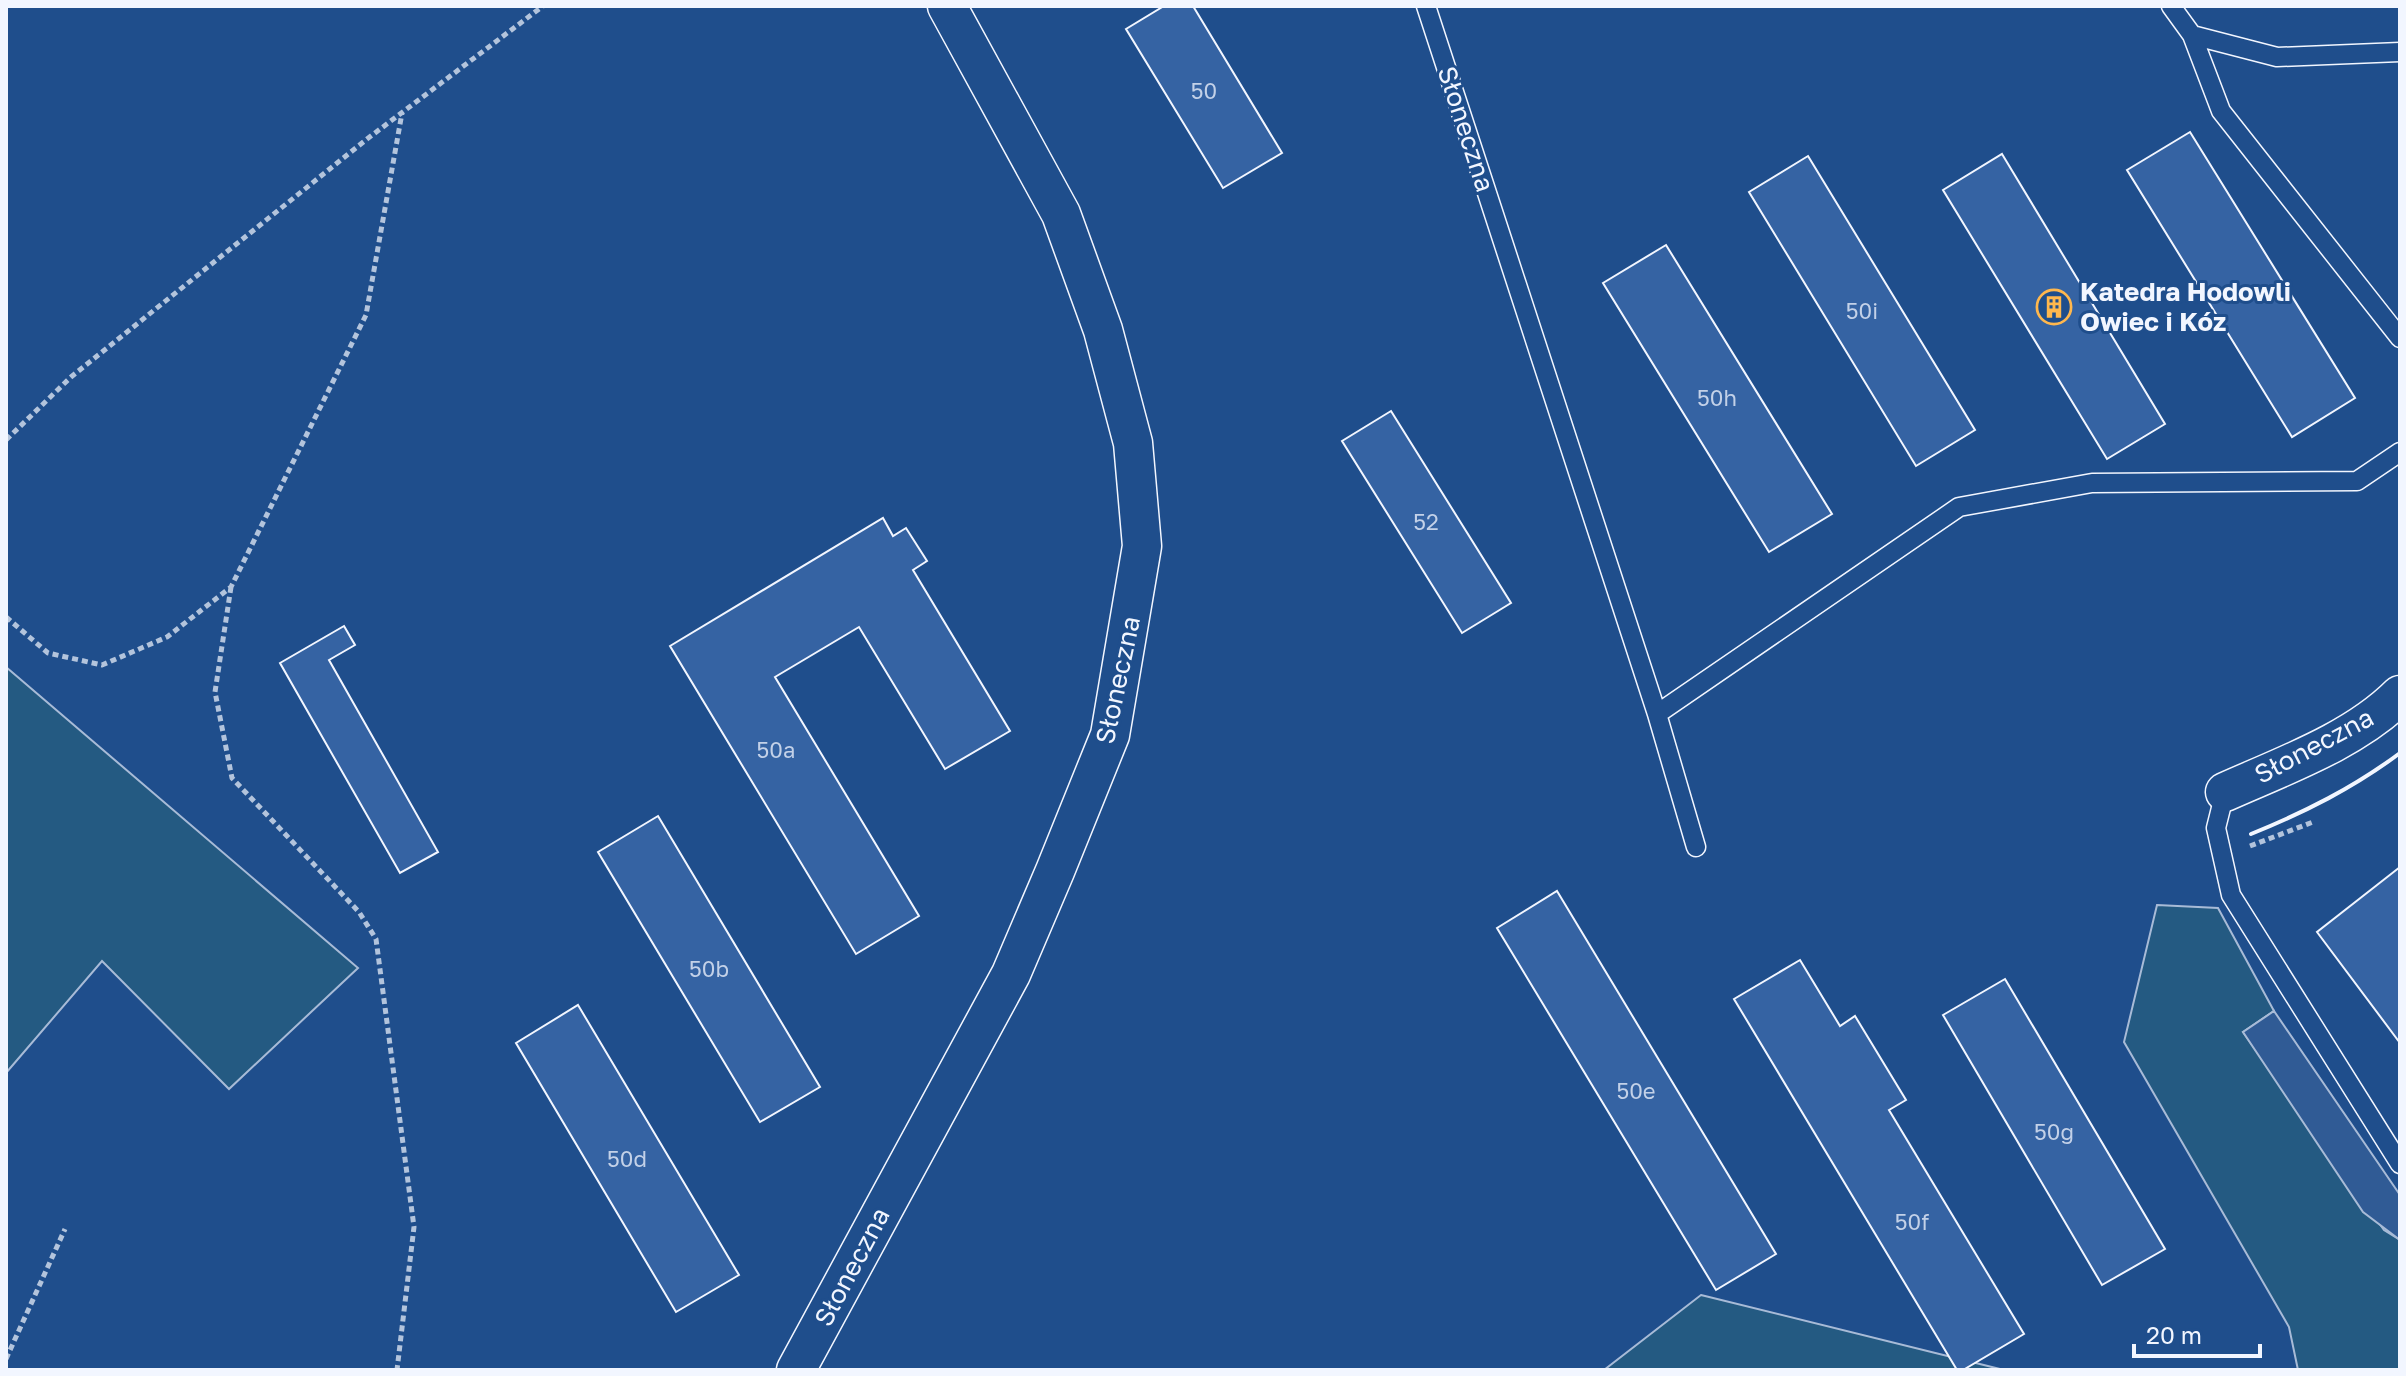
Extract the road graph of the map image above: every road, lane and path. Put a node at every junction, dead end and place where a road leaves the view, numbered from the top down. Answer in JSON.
{"nodes":[{"id":1,"x":543,"y":6,"type":"edge"},
{"id":2,"x":947,"y":6,"type":"edge"},
{"id":3,"x":1426,"y":6,"type":"edge"},
{"id":4,"x":2171,"y":6,"type":"edge"},
{"id":5,"x":2192,"y":35,"type":"junction"},
{"id":6,"x":2400,"y":52,"type":"edge"},
{"id":7,"x":402,"y":113,"type":"junction"},
{"id":8,"x":2400,"y":338,"type":"edge"},
{"id":9,"x":6,"y":440,"type":"edge"},
{"id":10,"x":2400,"y":452,"type":"edge"},
{"id":11,"x":231,"y":587,"type":"junction"},
{"id":12,"x":6,"y":617,"type":"edge"},
{"id":13,"x":2400,"y":695,"type":"edge"},
{"id":14,"x":1657,"y":714,"type":"junction"},
{"id":15,"x":2225,"y":792,"type":"joint"},
{"id":16,"x":2313,"y":822,"type":"dead end"},
{"id":17,"x":1696,"y":847,"type":"dead end"},
{"id":18,"x":2245,"y":848,"type":"dead end"},
{"id":19,"x":2400,"y":1164,"type":"edge"},
{"id":20,"x":65,"y":1229,"type":"dead end"},
{"id":21,"x":6,"y":1359,"type":"edge"},
{"id":22,"x":397,"y":1370,"type":"edge"},
{"id":23,"x":796,"y":1370,"type":"edge"}],
"edges":[{"from":1,"to":7,"type":"path"},
{"from":2,"to":23,"type":"street","name":"Słoneczna"},
{"from":3,"to":14,"type":"lane","name":"Słoneczna"},
{"from":4,"to":5,"type":"lane"},
{"from":5,"to":6,"type":"lane"},
{"from":5,"to":8,"type":"lane"},
{"from":7,"to":9,"type":"path"},
{"from":7,"to":11,"type":"path"},
{"from":10,"to":14,"type":"lane"},
{"from":11,"to":12,"type":"path"},
{"from":11,"to":22,"type":"path"},
{"from":13,"to":15,"type":"street","name":"Słoneczna"},
{"from":14,"to":17,"type":"lane","name":"Słoneczna"},
{"from":15,"to":19,"type":"lane"},
{"from":16,"to":18,"type":"path"},
{"from":20,"to":21,"type":"path"}]}
